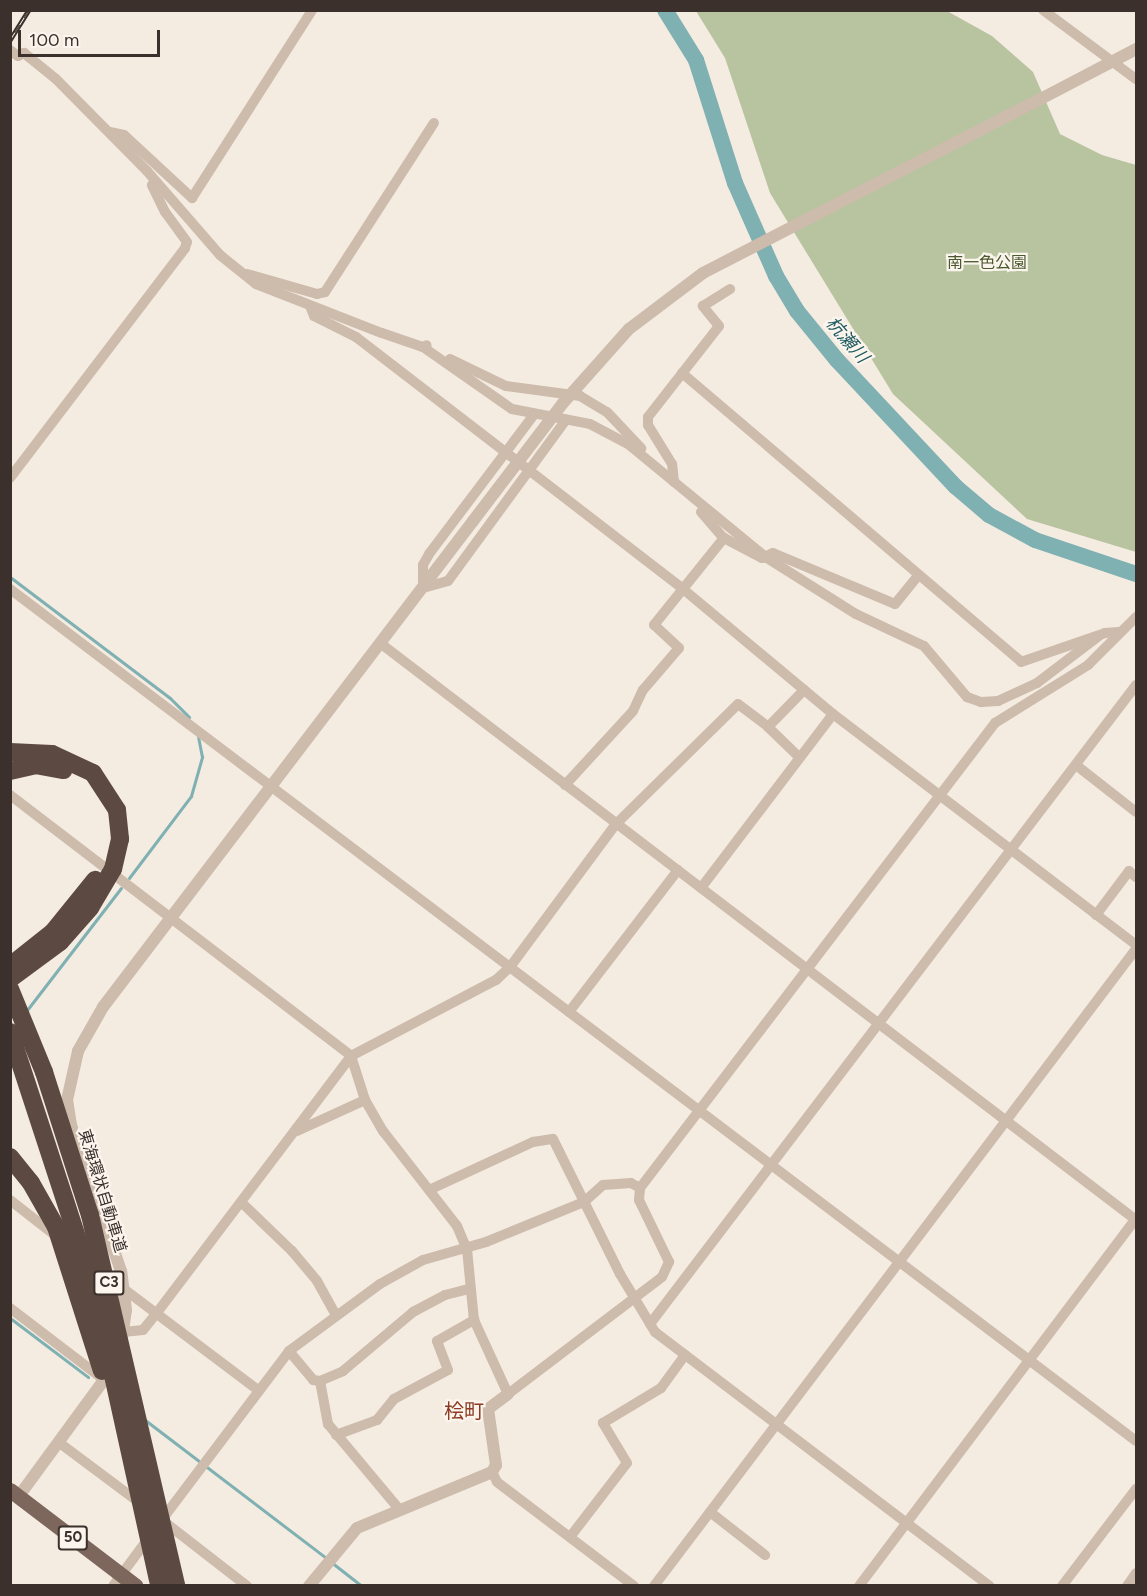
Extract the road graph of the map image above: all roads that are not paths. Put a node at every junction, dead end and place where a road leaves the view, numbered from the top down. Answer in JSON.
{"nodes":[{"id":1,"x":312,"y":10,"type":"edge"},
{"id":2,"x":1044,"y":10,"type":"edge"},
{"id":3,"x":1137,"y":49,"type":"edge"},
{"id":4,"x":10,"y":50,"type":"edge"},
{"id":5,"x":1137,"y":79,"type":"edge"},
{"id":6,"x":434,"y":123,"type":"dead end"},
{"id":7,"x":110,"y":132,"type":"junction"},
{"id":8,"x":147,"y":171,"type":"junction"},
{"id":9,"x":244,"y":275,"type":"junction"},
{"id":10,"x":730,"y":289,"type":"dead end"},
{"id":11,"x":310,"y":306,"type":"junction"},
{"id":12,"x":423,"y":347,"type":"junction"},
{"id":13,"x":682,"y":373,"type":"junction"},
{"id":14,"x":570,"y":394,"type":"junction"},
{"id":15,"x":533,"y":416,"type":"junction"},
{"id":16,"x":566,"y":420,"type":"junction"},
{"id":17,"x":507,"y":455,"type":"junction"},
{"id":18,"x":645,"y":456,"type":"junction"},
{"id":19,"x":528,"y":471,"type":"junction"},
{"id":20,"x":10,"y":478,"type":"edge"},
{"id":21,"x":674,"y":482,"type":"junction"},
{"id":22,"x":691,"y":497,"type":"junction"},
{"id":23,"x":724,"y":538,"type":"junction"},
{"id":24,"x":767,"y":558,"type":"junction"},
{"id":25,"x":918,"y":576,"type":"junction"},
{"id":26,"x":423,"y":588,"type":"junction"},
{"id":27,"x":10,"y":589,"type":"edge"},
{"id":28,"x":683,"y":589,"type":"junction"},
{"id":29,"x":1137,"y":617,"type":"edge"},
{"id":30,"x":1128,"y":629,"type":"edge"},
{"id":31,"x":1099,"y":636,"type":"junction"},
{"id":32,"x":380,"y":643,"type":"junction"},
{"id":33,"x":1137,"y":685,"type":"edge"},
{"id":34,"x":804,"y":690,"type":"junction"},
{"id":35,"x":833,"y":714,"type":"junction"},
{"id":36,"x":768,"y":727,"type":"junction"},
{"id":37,"x":10,"y":752,"type":"edge"},
{"id":38,"x":800,"y":758,"type":"junction"},
{"id":39,"x":1076,"y":765,"type":"junction"},
{"id":40,"x":10,"y":771,"type":"edge"},
{"id":41,"x":565,"y":785,"type":"junction"},
{"id":42,"x":271,"y":787,"type":"junction"},
{"id":43,"x":10,"y":795,"type":"edge"},
{"id":44,"x":941,"y":797,"type":"junction"},
{"id":45,"x":1137,"y":812,"type":"edge"},
{"id":46,"x":616,"y":824,"type":"junction"},
{"id":47,"x":1011,"y":850,"type":"junction"},
{"id":48,"x":678,"y":870,"type":"junction"},
{"id":49,"x":1137,"y":877,"type":"edge"},
{"id":50,"x":701,"y":888,"type":"junction"},
{"id":51,"x":1096,"y":915,"type":"junction"},
{"id":52,"x":171,"y":918,"type":"junction"},
{"id":53,"x":1137,"y":947,"type":"edge"},
{"id":54,"x":510,"y":967,"type":"junction"},
{"id":55,"x":10,"y":968,"type":"edge"},
{"id":56,"x":808,"y":969,"type":"junction"},
{"id":57,"x":10,"y":979,"type":"edge"},
{"id":58,"x":10,"y":989,"type":"edge"},
{"id":59,"x":569,"y":1012,"type":"junction"},
{"id":60,"x":880,"y":1024,"type":"junction"},
{"id":61,"x":10,"y":1032,"type":"edge"},
{"id":62,"x":351,"y":1056,"type":"junction"},
{"id":63,"x":366,"y":1100,"type":"junction"},
{"id":64,"x":700,"y":1111,"type":"junction"},
{"id":65,"x":1005,"y":1120,"type":"junction"},
{"id":66,"x":294,"y":1132,"type":"junction"},
{"id":67,"x":70,"y":1147,"type":"junction"},
{"id":68,"x":10,"y":1157,"type":"edge"},
{"id":69,"x":771,"y":1165,"type":"junction"},
{"id":70,"x":640,"y":1188,"type":"junction"},
{"id":71,"x":429,"y":1190,"type":"junction"},
{"id":72,"x":10,"y":1200,"type":"edge"},
{"id":73,"x":241,"y":1202,"type":"junction"},
{"id":74,"x":584,"y":1202,"type":"junction"},
{"id":75,"x":1136,"y":1220,"type":"edge"},
{"id":76,"x":467,"y":1248,"type":"junction"},
{"id":77,"x":901,"y":1261,"type":"junction"},
{"id":78,"x":469,"y":1289,"type":"junction"},
{"id":79,"x":125,"y":1291,"type":"junction"},
{"id":80,"x":634,"y":1298,"type":"junction"},
{"id":81,"x":10,"y":1308,"type":"edge"},
{"id":82,"x":156,"y":1314,"type":"junction"},
{"id":83,"x":336,"y":1315,"type":"junction"},
{"id":84,"x":474,"y":1320,"type":"junction"},
{"id":85,"x":650,"y":1324,"type":"junction"},
{"id":86,"x":123,"y":1332,"type":"junction"},
{"id":87,"x":289,"y":1351,"type":"junction"},
{"id":88,"x":685,"y":1355,"type":"junction"},
{"id":89,"x":1029,"y":1360,"type":"junction"},
{"id":90,"x":105,"y":1381,"type":"junction"},
{"id":91,"x":320,"y":1381,"type":"junction"},
{"id":92,"x":259,"y":1391,"type":"junction"},
{"id":93,"x":508,"y":1394,"type":"junction"},
{"id":94,"x":777,"y":1424,"type":"junction"},
{"id":95,"x":336,"y":1435,"type":"junction"},
{"id":96,"x":1137,"y":1441,"type":"edge"},
{"id":97,"x":61,"y":1444,"type":"junction"},
{"id":98,"x":492,"y":1472,"type":"junction"},
{"id":99,"x":1137,"y":1489,"type":"edge"},
{"id":100,"x":15,"y":1493,"type":"edge"},
{"id":101,"x":400,"y":1510,"type":"junction"},
{"id":102,"x":710,"y":1512,"type":"junction"},
{"id":103,"x":162,"y":1520,"type":"junction"},
{"id":104,"x":907,"y":1523,"type":"junction"},
{"id":105,"x":570,"y":1537,"type":"junction"},
{"id":106,"x":765,"y":1555,"type":"dead end"},
{"id":107,"x":1137,"y":1573,"type":"edge"},
{"id":108,"x":117,"y":1580,"type":"edge"},
{"id":109,"x":158,"y":1583,"type":"edge"},
{"id":110,"x":135,"y":1586,"type":"edge"},
{"id":111,"x":176,"y":1586,"type":"edge"},
{"id":112,"x":247,"y":1586,"type":"edge"},
{"id":113,"x":309,"y":1586,"type":"edge"},
{"id":114,"x":634,"y":1586,"type":"edge"},
{"id":115,"x":654,"y":1586,"type":"edge"},
{"id":116,"x":859,"y":1586,"type":"edge"},
{"id":117,"x":990,"y":1586,"type":"edge"},
{"id":118,"x":1062,"y":1586,"type":"edge"},
{"id":119,"x":1127,"y":1586,"type":"edge"}],
"edges":[{"from":1,"to":7,"type":"street"},
{"from":2,"to":5,"type":"street"},
{"from":3,"to":14,"type":"street","bridge":true},
{"from":4,"to":7,"type":"street"},
{"from":6,"to":9,"type":"street"},
{"from":7,"to":8,"type":"street"},
{"from":8,"to":9,"type":"street"},
{"from":8,"to":20,"type":"street"},
{"from":9,"to":11,"type":"street"},
{"from":10,"to":13,"type":"street"},
{"from":11,"to":12,"type":"street"},
{"from":11,"to":17,"type":"street"},
{"from":12,"to":14,"type":"street"},
{"from":12,"to":15,"type":"street"},
{"from":13,"to":21,"type":"street"},
{"from":13,"to":25,"type":"street"},
{"from":14,"to":18,"type":"street"},
{"from":14,"to":26,"type":"street","bridge":true},
{"from":15,"to":16,"type":"street"},
{"from":15,"to":17,"type":"street"},
{"from":16,"to":18,"type":"street"},
{"from":16,"to":19,"type":"street"},
{"from":17,"to":19,"type":"street"},
{"from":17,"to":26,"type":"street"},
{"from":18,"to":21,"type":"street"},
{"from":19,"to":26,"type":"street"},
{"from":19,"to":28,"type":"street"},
{"from":21,"to":22,"type":"street"},
{"from":22,"to":23,"type":"street"},
{"from":22,"to":24,"type":"street"},
{"from":23,"to":24,"type":"street"},
{"from":23,"to":28,"type":"street"},
{"from":24,"to":25,"type":"street"},
{"from":24,"to":31,"type":"street"},
{"from":25,"to":31,"type":"street"},
{"from":26,"to":32,"type":"street"},
{"from":27,"to":42,"type":"street"},
{"from":28,"to":34,"type":"street"},
{"from":28,"to":41,"type":"street"},
{"from":29,"to":30,"type":"street"},
{"from":30,"to":31,"type":"street"},
{"from":30,"to":44,"type":"street"},
{"from":32,"to":41,"type":"street"},
{"from":32,"to":42,"type":"street"},
{"from":33,"to":39,"type":"street"},
{"from":34,"to":35,"type":"street"},
{"from":34,"to":36,"type":"street"},
{"from":35,"to":38,"type":"street"},
{"from":35,"to":44,"type":"street"},
{"from":36,"to":38,"type":"street"},
{"from":36,"to":46,"type":"street"},
{"from":37,"to":57,"type":"highway","bridge":true},
{"from":38,"to":50,"type":"street"},
{"from":39,"to":45,"type":"street"},
{"from":39,"to":47,"type":"street"},
{"from":40,"to":55,"type":"highway","bridge":true},
{"from":41,"to":46,"type":"street"},
{"from":42,"to":52,"type":"street"},
{"from":42,"to":54,"type":"street"},
{"from":43,"to":52,"type":"street"},
{"from":44,"to":47,"type":"street"},
{"from":44,"to":56,"type":"street"},
{"from":46,"to":48,"type":"street"},
{"from":46,"to":54,"type":"street"},
{"from":47,"to":51,"type":"street"},
{"from":47,"to":60,"type":"street"},
{"from":48,"to":50,"type":"street"},
{"from":48,"to":59,"type":"street"},
{"from":49,"to":51,"type":"street"},
{"from":50,"to":56,"type":"street"},
{"from":51,"to":53,"type":"street"},
{"from":52,"to":62,"type":"street"},
{"from":52,"to":79,"type":"street"},
{"from":53,"to":65,"type":"street"},
{"from":54,"to":59,"type":"street"},
{"from":54,"to":62,"type":"street"},
{"from":55,"to":67,"type":"highway","bridge":true},
{"from":56,"to":60,"type":"street"},
{"from":56,"to":64,"type":"street"},
{"from":58,"to":67,"type":"highway","name":"東海環状自動車道","number":"C3","bridge":true},
{"from":59,"to":64,"type":"street"},
{"from":60,"to":65,"type":"street"},
{"from":60,"to":69,"type":"street"},
{"from":61,"to":109,"type":"highway","number":"C3","bridge":true},
{"from":62,"to":63,"type":"street"},
{"from":62,"to":66,"type":"street"},
{"from":63,"to":66,"type":"street"},
{"from":63,"to":71,"type":"street"},
{"from":64,"to":69,"type":"street"},
{"from":64,"to":70,"type":"street"},
{"from":65,"to":75,"type":"street"},
{"from":65,"to":77,"type":"street"},
{"from":66,"to":73,"type":"street"},
{"from":67,"to":111,"type":"highway","name":"東海環状自動車道","number":"C3","bridge":true},
{"from":68,"to":109,"type":"highway","bridge":true},
{"from":69,"to":77,"type":"street"},
{"from":69,"to":85,"type":"street"},
{"from":70,"to":74,"type":"street"},
{"from":70,"to":80,"type":"street"},
{"from":71,"to":74,"type":"street"},
{"from":71,"to":76,"type":"street"},
{"from":72,"to":79,"type":"street"},
{"from":73,"to":82,"type":"street"},
{"from":73,"to":83,"type":"street"},
{"from":74,"to":76,"type":"street"},
{"from":74,"to":80,"type":"street"},
{"from":75,"to":89,"type":"street"},
{"from":76,"to":78,"type":"street"},
{"from":76,"to":83,"type":"street"},
{"from":77,"to":89,"type":"street"},
{"from":77,"to":94,"type":"street"},
{"from":78,"to":84,"type":"street"},
{"from":78,"to":91,"type":"street"},
{"from":79,"to":82,"type":"street"},
{"from":79,"to":86,"type":"street"},
{"from":80,"to":85,"type":"street"},
{"from":80,"to":93,"type":"street"},
{"from":81,"to":90,"type":"street"},
{"from":82,"to":86,"type":"street"},
{"from":82,"to":92,"type":"street"},
{"from":83,"to":87,"type":"street"},
{"from":84,"to":93,"type":"street"},
{"from":84,"to":95,"type":"street"},
{"from":85,"to":88,"type":"street"},
{"from":86,"to":90,"type":"street"},
{"from":87,"to":91,"type":"street"},
{"from":87,"to":92,"type":"street"},
{"from":88,"to":94,"type":"street"},
{"from":88,"to":105,"type":"street"},
{"from":89,"to":96,"type":"street"},
{"from":89,"to":104,"type":"street"},
{"from":90,"to":97,"type":"street"},
{"from":91,"to":95,"type":"street"},
{"from":92,"to":103,"type":"street"},
{"from":93,"to":98,"type":"street"},
{"from":94,"to":102,"type":"street"},
{"from":94,"to":104,"type":"street"},
{"from":95,"to":101,"type":"street"},
{"from":97,"to":100,"type":"street"},
{"from":97,"to":103,"type":"street"},
{"from":98,"to":101,"type":"street"},
{"from":98,"to":105,"type":"street"},
{"from":99,"to":118,"type":"street"},
{"from":100,"to":108,"type":"main road","number":"50"},
{"from":101,"to":113,"type":"street"},
{"from":102,"to":106,"type":"street"},
{"from":102,"to":115,"type":"street"},
{"from":103,"to":108,"type":"street"},
{"from":103,"to":112,"type":"street"},
{"from":104,"to":116,"type":"street"},
{"from":104,"to":117,"type":"street"},
{"from":105,"to":114,"type":"street"},
{"from":107,"to":119,"type":"street"},
{"from":108,"to":110,"type":"main road","number":"50"}]}
